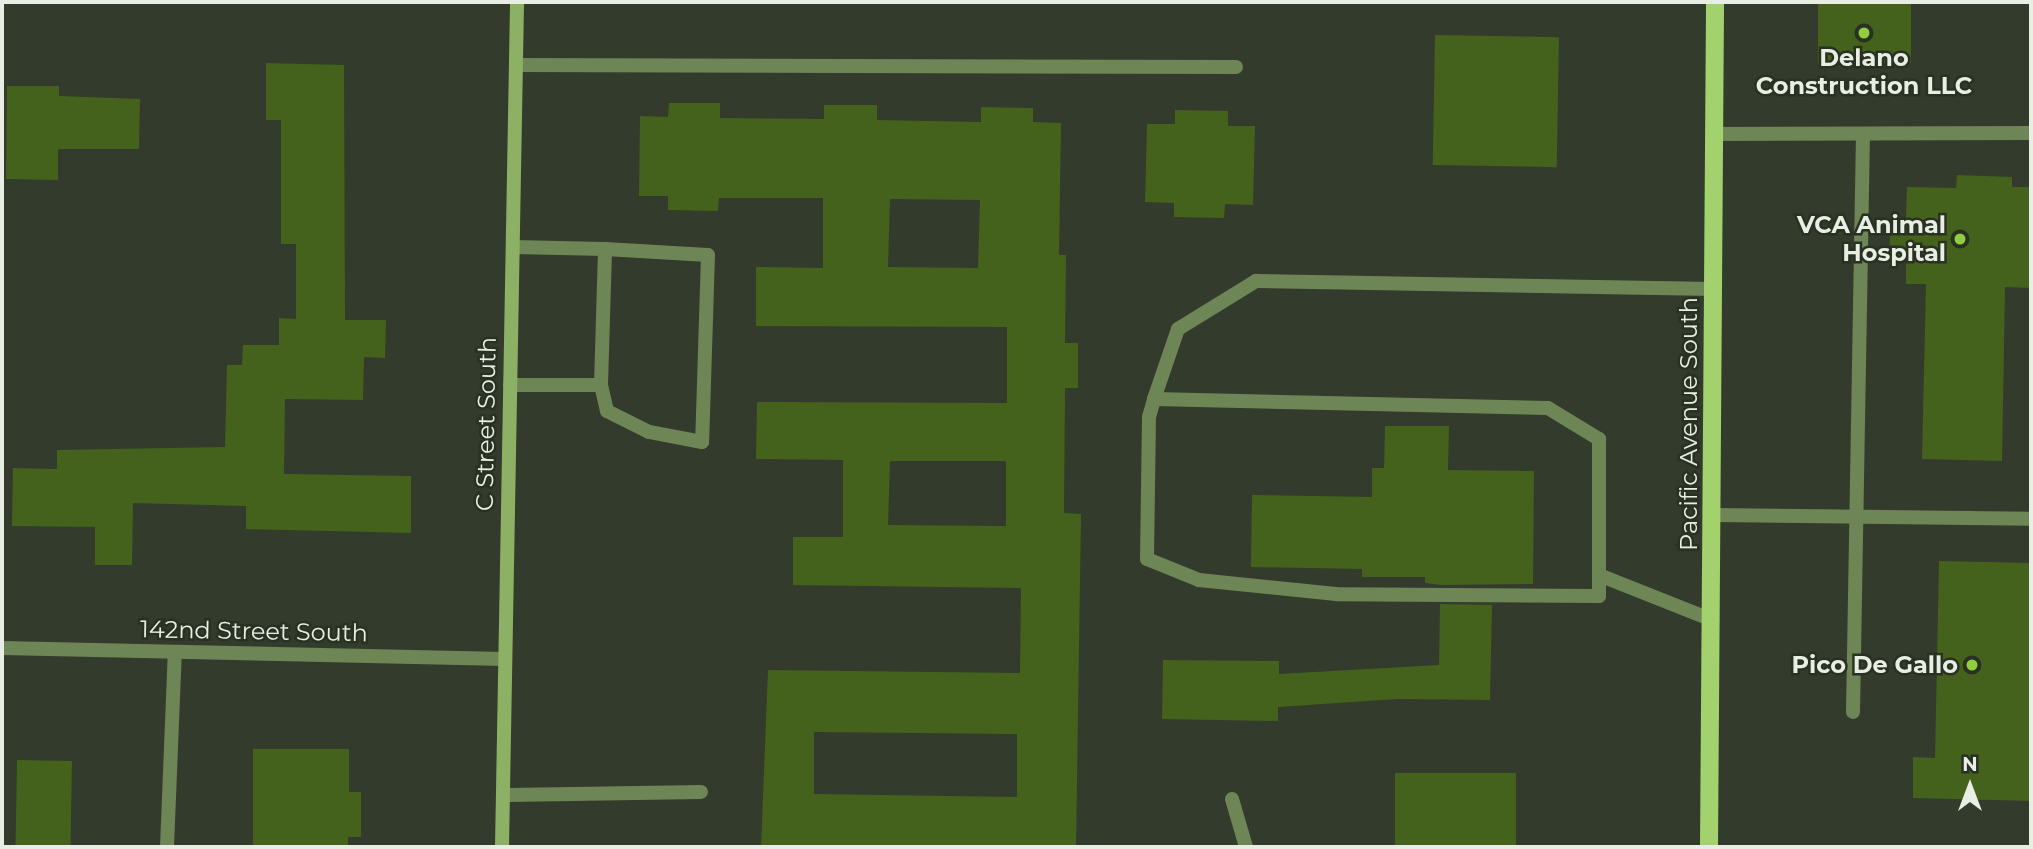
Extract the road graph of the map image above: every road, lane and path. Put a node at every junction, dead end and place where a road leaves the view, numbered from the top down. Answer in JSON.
{"nodes":[{"id":1,"x":517,"y":2,"type":"edge"},
{"id":2,"x":1715,"y":2,"type":"edge"},
{"id":3,"x":516,"y":65,"type":"junction"},
{"id":4,"x":1236,"y":67,"type":"dead end"},
{"id":5,"x":2031,"y":133,"type":"edge"},
{"id":6,"x":1715,"y":134,"type":"junction"},
{"id":7,"x":1863,"y":134,"type":"junction"},
{"id":8,"x":513,"y":247,"type":"junction"},
{"id":9,"x":605,"y":249,"type":"junction"},
{"id":10,"x":1714,"y":289,"type":"junction"},
{"id":11,"x":510,"y":384,"type":"junction"},
{"id":12,"x":601,"y":385,"type":"junction"},
{"id":13,"x":1154,"y":399,"type":"junction"},
{"id":14,"x":1714,"y":515,"type":"junction"},
{"id":15,"x":1856,"y":517,"type":"junction"},
{"id":16,"x":2031,"y":519,"type":"edge"},
{"id":17,"x":1598,"y":575,"type":"junction"},
{"id":18,"x":1712,"y":620,"type":"junction"},
{"id":19,"x":2,"y":648,"type":"edge"},
{"id":20,"x":175,"y":652,"type":"junction"},
{"id":21,"x":505,"y":659,"type":"junction"},
{"id":22,"x":1853,"y":712,"type":"dead end"},
{"id":23,"x":701,"y":792,"type":"dead end"},
{"id":24,"x":503,"y":796,"type":"junction"},
{"id":25,"x":1232,"y":799,"type":"dead end"},
{"id":26,"x":167,"y":847,"type":"edge"},
{"id":27,"x":502,"y":847,"type":"edge"},
{"id":28,"x":1246,"y":847,"type":"edge"},
{"id":29,"x":1709,"y":847,"type":"edge"}],
"edges":[{"from":1,"to":3,"type":"street","name":"C Street South"},
{"from":2,"to":6,"type":"main road","name":"Pacific Avenue South"},
{"from":3,"to":4,"type":"street"},
{"from":3,"to":8,"type":"street","name":"C Street South"},
{"from":5,"to":7,"type":"street"},
{"from":6,"to":7,"type":"street"},
{"from":6,"to":10,"type":"main road","name":"Pacific Avenue South"},
{"from":7,"to":15,"type":"street"},
{"from":8,"to":9,"type":"street"},
{"from":8,"to":11,"type":"street","name":"C Street South"},
{"from":9,"to":12,"type":"street"},
{"from":9,"to":12,"type":"street"},
{"from":10,"to":13,"type":"street"},
{"from":10,"to":14,"type":"main road","name":"Pacific Avenue South"},
{"from":11,"to":12,"type":"street"},
{"from":11,"to":21,"type":"street","name":"C Street South"},
{"from":13,"to":17,"type":"street"},
{"from":13,"to":17,"type":"street"},
{"from":14,"to":15,"type":"street"},
{"from":14,"to":18,"type":"main road","name":"Pacific Avenue South"},
{"from":15,"to":16,"type":"street"},
{"from":15,"to":22,"type":"street"},
{"from":17,"to":18,"type":"street"},
{"from":18,"to":29,"type":"main road","name":"Pacific Avenue South"},
{"from":19,"to":20,"type":"street","name":"142nd Street South"},
{"from":20,"to":21,"type":"street","name":"142nd Street South"},
{"from":20,"to":26,"type":"street"},
{"from":21,"to":24,"type":"street","name":"C Street South"},
{"from":23,"to":24,"type":"street"},
{"from":24,"to":27,"type":"street","name":"C Street South"},
{"from":25,"to":28,"type":"street"}]}
